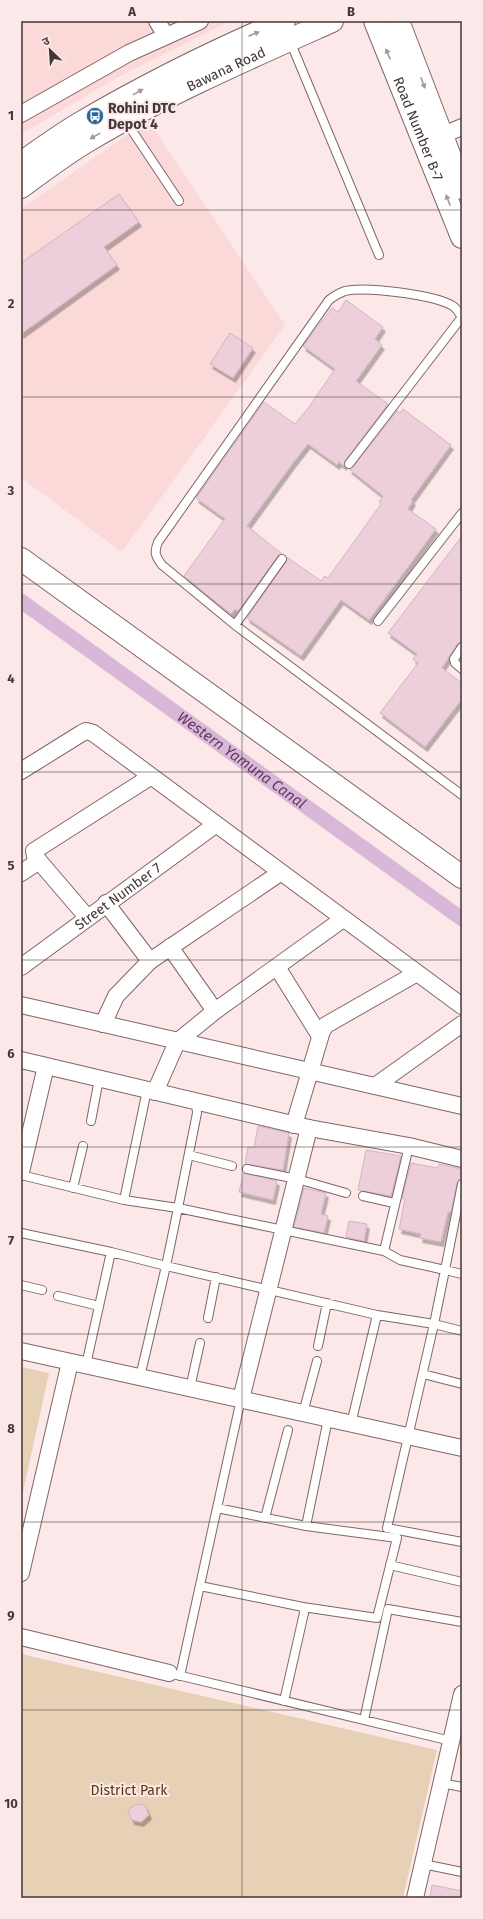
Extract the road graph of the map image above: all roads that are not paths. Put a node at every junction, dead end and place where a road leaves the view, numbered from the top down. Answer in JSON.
{"nodes":[{"id":1,"x":157,"y":21,"type":"edge"},
{"id":2,"x":200,"y":21,"type":"edge"},
{"id":3,"x":332,"y":21,"type":"edge"},
{"id":4,"x":375,"y":21,"type":"edge"},
{"id":5,"x":398,"y":21,"type":"edge"},
{"id":6,"x":286,"y":30,"type":"edge"},
{"id":7,"x":166,"y":36,"type":"junction"},
{"id":8,"x":120,"y":112,"type":"junction"},
{"id":9,"x":21,"y":114,"type":"edge"},
{"id":10,"x":452,"y":131,"type":"edge"},
{"id":11,"x":21,"y":163,"type":"edge"},
{"id":12,"x":21,"y":187,"type":"edge"},
{"id":13,"x":462,"y":188,"type":"edge"},
{"id":14,"x":179,"y":201,"type":"dead end"},
{"id":15,"x":462,"y":237,"type":"edge"},
{"id":16,"x":379,"y":255,"type":"dead end"},
{"id":17,"x":462,"y":318,"type":"edge"},
{"id":18,"x":349,"y":464,"type":"dead end"},
{"id":19,"x":462,"y":512,"type":"edge"},
{"id":20,"x":21,"y":559,"type":"edge"},
{"id":21,"x":282,"y":559,"type":"dead end"},
{"id":22,"x":378,"y":621,"type":"dead end"},
{"id":23,"x":235,"y":625,"type":"junction"},
{"id":24,"x":462,"y":647,"type":"edge"},
{"id":25,"x":462,"y":669,"type":"edge"},
{"id":26,"x":21,"y":771,"type":"edge"},
{"id":27,"x":150,"y":776,"type":"junction"},
{"id":28,"x":462,"y":795,"type":"edge"},
{"id":29,"x":215,"y":825,"type":"junction"},
{"id":30,"x":39,"y":861,"type":"junction"},
{"id":31,"x":280,"y":872,"type":"junction"},
{"id":32,"x":21,"y":873,"type":"edge"},
{"id":33,"x":462,"y":877,"type":"edge"},
{"id":34,"x":106,"y":903,"type":"junction"},
{"id":35,"x":87,"y":917,"type":"junction"},
{"id":36,"x":343,"y":919,"type":"junction"},
{"id":37,"x":170,"y":947,"type":"junction"},
{"id":38,"x":150,"y":961,"type":"junction"},
{"id":39,"x":21,"y":967,"type":"edge"},
{"id":40,"x":277,"y":967,"type":"junction"},
{"id":41,"x":417,"y":973,"type":"junction"},
{"id":42,"x":21,"y":1005,"type":"edge"},
{"id":43,"x":462,"y":1006,"type":"edge"},
{"id":44,"x":215,"y":1010,"type":"junction"},
{"id":45,"x":103,"y":1024,"type":"junction"},
{"id":46,"x":462,"y":1024,"type":"edge"},
{"id":47,"x":320,"y":1036,"type":"junction"},
{"id":48,"x":177,"y":1042,"type":"junction"},
{"id":49,"x":21,"y":1060,"type":"edge"},
{"id":50,"x":46,"y":1066,"type":"junction"},
{"id":51,"x":310,"y":1071,"type":"junction"},
{"id":52,"x":99,"y":1079,"type":"junction"},
{"id":53,"x":375,"y":1086,"type":"junction"},
{"id":54,"x":151,"y":1091,"type":"junction"},
{"id":55,"x":196,"y":1101,"type":"junction"},
{"id":56,"x":462,"y":1106,"type":"edge"},
{"id":57,"x":91,"y":1121,"type":"dead end"},
{"id":58,"x":301,"y":1126,"type":"junction"},
{"id":59,"x":83,"y":1146,"type":"dead end"},
{"id":60,"x":409,"y":1146,"type":"junction"},
{"id":61,"x":189,"y":1155,"type":"junction"},
{"id":62,"x":462,"y":1159,"type":"edge"},
{"id":63,"x":232,"y":1166,"type":"dead end"},
{"id":64,"x":247,"y":1169,"type":"dead end"},
{"id":65,"x":21,"y":1174,"type":"edge"},
{"id":66,"x":297,"y":1179,"type":"junction"},
{"id":67,"x":462,"y":1184,"type":"edge"},
{"id":68,"x":73,"y":1188,"type":"junction"},
{"id":69,"x":346,"y":1193,"type":"dead end"},
{"id":70,"x":363,"y":1196,"type":"dead end"},
{"id":71,"x":124,"y":1200,"type":"junction"},
{"id":72,"x":394,"y":1203,"type":"junction"},
{"id":73,"x":178,"y":1208,"type":"junction"},
{"id":74,"x":283,"y":1231,"type":"junction"},
{"id":75,"x":21,"y":1233,"type":"edge"},
{"id":76,"x":384,"y":1251,"type":"junction"},
{"id":77,"x":111,"y":1252,"type":"junction"},
{"id":78,"x":166,"y":1266,"type":"junction"},
{"id":79,"x":444,"y":1270,"type":"junction"},
{"id":80,"x":462,"y":1274,"type":"edge"},
{"id":81,"x":216,"y":1278,"type":"junction"},
{"id":82,"x":21,"y":1285,"type":"edge"},
{"id":83,"x":42,"y":1290,"type":"dead end"},
{"id":84,"x":270,"y":1290,"type":"junction"},
{"id":85,"x":58,"y":1296,"type":"dead end"},
{"id":86,"x":327,"y":1303,"type":"junction"},
{"id":87,"x":99,"y":1306,"type":"junction"},
{"id":88,"x":377,"y":1315,"type":"junction"},
{"id":89,"x":208,"y":1318,"type":"dead end"},
{"id":90,"x":434,"y":1324,"type":"junction"},
{"id":91,"x":462,"y":1331,"type":"edge"},
{"id":92,"x":200,"y":1343,"type":"dead end"},
{"id":93,"x":318,"y":1346,"type":"dead end"},
{"id":94,"x":21,"y":1351,"type":"edge"},
{"id":95,"x":316,"y":1361,"type":"dead end"},
{"id":96,"x":70,"y":1362,"type":"junction"},
{"id":97,"x":86,"y":1365,"type":"junction"},
{"id":98,"x":423,"y":1374,"type":"junction"},
{"id":99,"x":140,"y":1377,"type":"junction"},
{"id":100,"x":462,"y":1384,"type":"edge"},
{"id":101,"x":190,"y":1388,"type":"junction"},
{"id":102,"x":241,"y":1399,"type":"junction"},
{"id":103,"x":303,"y":1413,"type":"junction"},
{"id":104,"x":328,"y":1419,"type":"junction"},
{"id":105,"x":351,"y":1424,"type":"junction"},
{"id":106,"x":288,"y":1430,"type":"dead end"},
{"id":107,"x":408,"y":1437,"type":"junction"},
{"id":108,"x":462,"y":1448,"type":"edge"},
{"id":109,"x":217,"y":1508,"type":"junction"},
{"id":110,"x":265,"y":1518,"type":"junction"},
{"id":111,"x":306,"y":1526,"type":"junction"},
{"id":112,"x":398,"y":1534,"type":"junction"},
{"id":113,"x":462,"y":1542,"type":"edge"},
{"id":114,"x":390,"y":1565,"type":"junction"},
{"id":115,"x":21,"y":1573,"type":"edge"},
{"id":116,"x":462,"y":1582,"type":"edge"},
{"id":117,"x":200,"y":1586,"type":"junction"},
{"id":118,"x":303,"y":1607,"type":"junction"},
{"id":119,"x":384,"y":1608,"type":"junction"},
{"id":120,"x":462,"y":1622,"type":"edge"},
{"id":121,"x":21,"y":1637,"type":"edge"},
{"id":122,"x":174,"y":1674,"type":"junction"},
{"id":123,"x":284,"y":1701,"type":"junction"},
{"id":124,"x":461,"y":1701,"type":"edge"},
{"id":125,"x":364,"y":1720,"type":"junction"},
{"id":126,"x":451,"y":1741,"type":"junction"},
{"id":127,"x":441,"y":1783,"type":"junction"},
{"id":128,"x":462,"y":1788,"type":"edge"},
{"id":129,"x":423,"y":1864,"type":"junction"},
{"id":130,"x":462,"y":1872,"type":"edge"},
{"id":131,"x":415,"y":1898,"type":"edge"}],
"edges":[{"from":1,"to":7,"type":"street"},
{"from":2,"to":7,"type":"street"},
{"from":3,"to":6,"type":"street","name":"Bawana Road"},
{"from":15,"to":4,"type":"street","name":"Road Number B-7","one_way":true},
{"from":5,"to":10,"type":"street","name":"Road Number B-7","one_way":true},
{"from":6,"to":8,"type":"street","name":"Bawana Road"},
{"from":6,"to":16,"type":"lane"},
{"from":7,"to":9,"type":"street"},
{"from":8,"to":11,"type":"street","name":"Bawana Road"},
{"from":8,"to":12,"type":"street","name":"Bawana Road","one_way":true},
{"from":8,"to":14,"type":"lane"},
{"from":10,"to":13,"type":"street","name":"Road Number B-7"},
{"from":17,"to":18,"type":"lane"},
{"from":17,"to":23,"type":"lane"},
{"from":19,"to":22,"type":"lane"},
{"from":20,"to":33,"type":"street"},
{"from":21,"to":23,"type":"lane"},
{"from":23,"to":28,"type":"lane"},
{"from":24,"to":25,"type":"lane"},
{"from":26,"to":27,"type":"street"},
{"from":27,"to":29,"type":"street"},
{"from":27,"to":30,"type":"street"},
{"from":29,"to":31,"type":"street"},
{"from":29,"to":34,"type":"street","name":"Street Number 7"},
{"from":30,"to":32,"type":"street"},
{"from":30,"to":35,"type":"street"},
{"from":31,"to":36,"type":"street"},
{"from":31,"to":37,"type":"street"},
{"from":34,"to":35,"type":"street","name":"Street Number 7"},
{"from":34,"to":38,"type":"street"},
{"from":35,"to":39,"type":"street","name":"Street Number 7"},
{"from":36,"to":40,"type":"street"},
{"from":36,"to":41,"type":"street"},
{"from":37,"to":38,"type":"street"},
{"from":37,"to":44,"type":"street"},
{"from":38,"to":45,"type":"street"},
{"from":40,"to":44,"type":"street"},
{"from":40,"to":47,"type":"street"},
{"from":41,"to":43,"type":"street"},
{"from":41,"to":47,"type":"street"},
{"from":42,"to":45,"type":"street"},
{"from":44,"to":48,"type":"street"},
{"from":45,"to":48,"type":"street"},
{"from":46,"to":53,"type":"street"},
{"from":47,"to":51,"type":"street"},
{"from":48,"to":51,"type":"street"},
{"from":48,"to":54,"type":"street"},
{"from":49,"to":50,"type":"street"},
{"from":50,"to":52,"type":"street"},
{"from":50,"to":65,"type":"street"},
{"from":51,"to":53,"type":"street"},
{"from":51,"to":58,"type":"street"},
{"from":52,"to":54,"type":"street"},
{"from":52,"to":57,"type":"lane"},
{"from":53,"to":56,"type":"street"},
{"from":54,"to":55,"type":"street"},
{"from":54,"to":71,"type":"lane"},
{"from":55,"to":58,"type":"street"},
{"from":55,"to":61,"type":"lane"},
{"from":58,"to":60,"type":"street"},
{"from":58,"to":66,"type":"street"},
{"from":59,"to":68,"type":"lane"},
{"from":60,"to":62,"type":"street"},
{"from":60,"to":72,"type":"lane"},
{"from":61,"to":63,"type":"lane"},
{"from":61,"to":73,"type":"lane"},
{"from":64,"to":66,"type":"lane"},
{"from":65,"to":68,"type":"lane"},
{"from":66,"to":69,"type":"lane"},
{"from":66,"to":74,"type":"street"},
{"from":67,"to":79,"type":"lane"},
{"from":68,"to":71,"type":"lane"},
{"from":70,"to":72,"type":"lane"},
{"from":71,"to":73,"type":"lane"},
{"from":72,"to":76,"type":"lane"},
{"from":73,"to":74,"type":"lane"},
{"from":73,"to":78,"type":"lane"},
{"from":74,"to":76,"type":"lane"},
{"from":74,"to":84,"type":"street"},
{"from":75,"to":77,"type":"lane"},
{"from":76,"to":79,"type":"lane"},
{"from":77,"to":78,"type":"lane"},
{"from":77,"to":87,"type":"lane"},
{"from":78,"to":81,"type":"lane"},
{"from":78,"to":99,"type":"lane"},
{"from":79,"to":80,"type":"lane"},
{"from":79,"to":90,"type":"lane"},
{"from":81,"to":84,"type":"lane"},
{"from":81,"to":89,"type":"lane"},
{"from":82,"to":83,"type":"lane"},
{"from":84,"to":86,"type":"lane"},
{"from":84,"to":102,"type":"street"},
{"from":85,"to":87,"type":"lane"},
{"from":86,"to":88,"type":"lane"},
{"from":86,"to":93,"type":"lane"},
{"from":87,"to":97,"type":"lane"},
{"from":88,"to":90,"type":"lane"},
{"from":88,"to":105,"type":"lane"},
{"from":90,"to":91,"type":"lane"},
{"from":90,"to":98,"type":"lane"},
{"from":92,"to":101,"type":"lane"},
{"from":94,"to":96,"type":"street"},
{"from":95,"to":103,"type":"lane"},
{"from":96,"to":97,"type":"street"},
{"from":96,"to":115,"type":"street"},
{"from":97,"to":99,"type":"street"},
{"from":98,"to":100,"type":"lane"},
{"from":98,"to":107,"type":"lane"},
{"from":99,"to":101,"type":"street"},
{"from":101,"to":102,"type":"street"},
{"from":102,"to":103,"type":"street"},
{"from":102,"to":109,"type":"lane"},
{"from":103,"to":104,"type":"street"},
{"from":104,"to":105,"type":"street"},
{"from":104,"to":111,"type":"lane"},
{"from":105,"to":107,"type":"street"},
{"from":106,"to":110,"type":"lane"},
{"from":107,"to":108,"type":"street"},
{"from":107,"to":112,"type":"lane"},
{"from":109,"to":110,"type":"lane"},
{"from":109,"to":117,"type":"lane"},
{"from":110,"to":111,"type":"lane"},
{"from":111,"to":112,"type":"lane"},
{"from":112,"to":113,"type":"lane"},
{"from":112,"to":114,"type":"lane"},
{"from":114,"to":116,"type":"lane"},
{"from":114,"to":119,"type":"lane"},
{"from":117,"to":118,"type":"lane"},
{"from":117,"to":122,"type":"lane"},
{"from":118,"to":119,"type":"lane"},
{"from":118,"to":123,"type":"lane"},
{"from":119,"to":120,"type":"lane"},
{"from":119,"to":125,"type":"lane"},
{"from":121,"to":122,"type":"street"},
{"from":122,"to":123,"type":"lane"},
{"from":123,"to":125,"type":"lane"},
{"from":124,"to":126,"type":"street"},
{"from":125,"to":126,"type":"lane"},
{"from":126,"to":127,"type":"street"},
{"from":127,"to":128,"type":"lane"},
{"from":127,"to":129,"type":"street"},
{"from":129,"to":130,"type":"lane"},
{"from":129,"to":131,"type":"street"}]}
